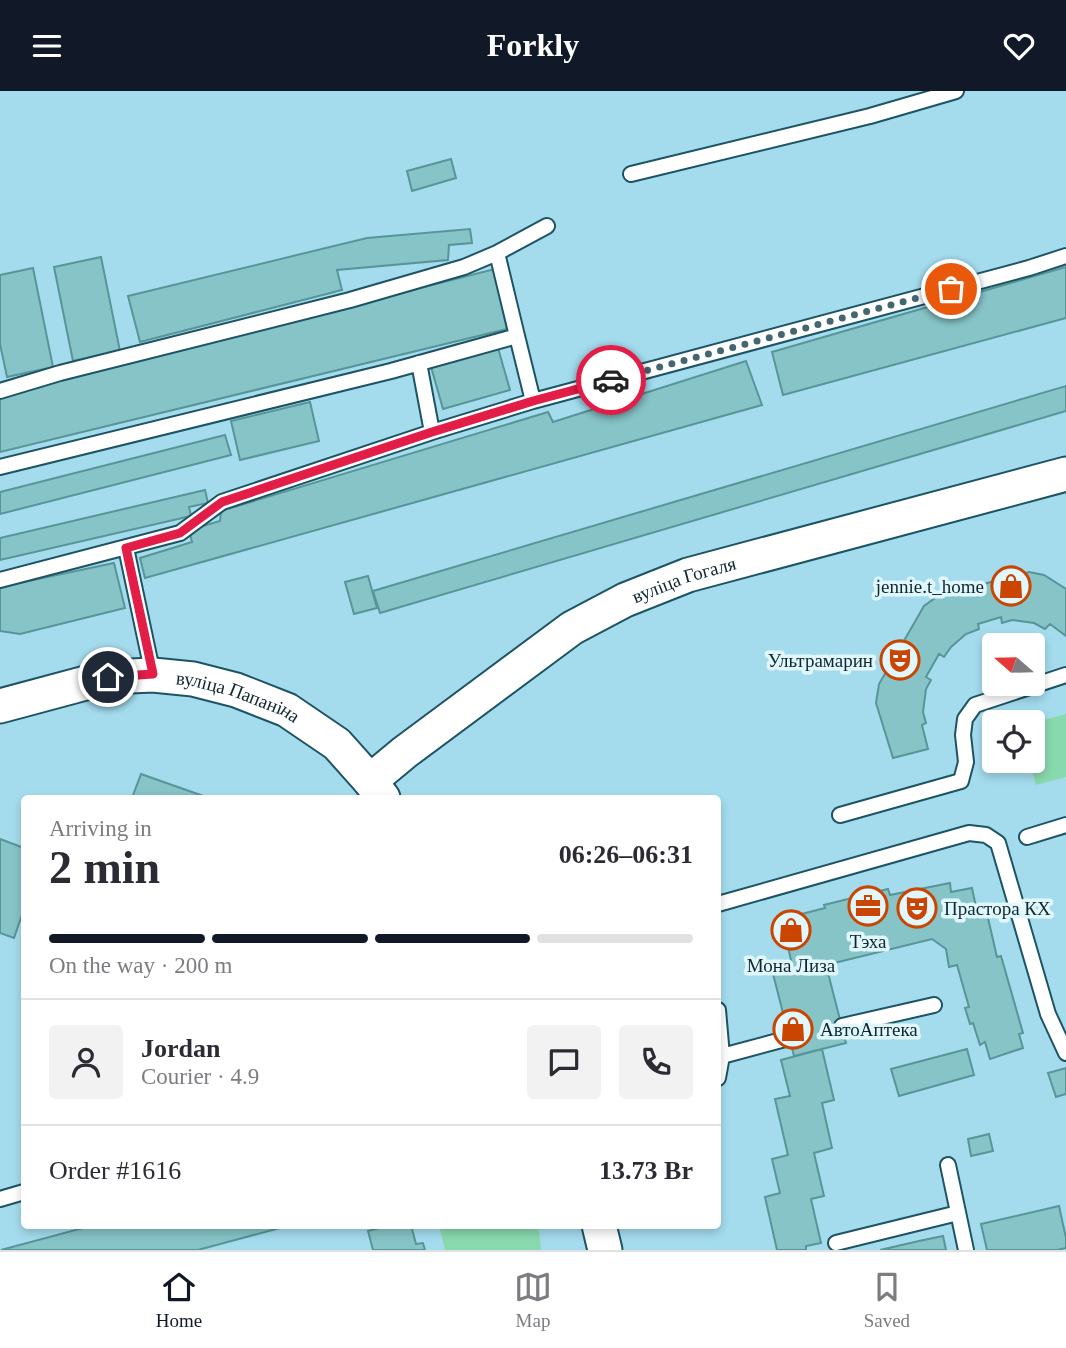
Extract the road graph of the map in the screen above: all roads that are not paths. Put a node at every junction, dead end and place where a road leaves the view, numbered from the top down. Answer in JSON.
{"nodes":[{"id":1,"x":956,"y":91,"type":"edge"},
{"id":2,"x":631,"y":174,"type":"dead end"},
{"id":3,"x":547,"y":226,"type":"dead end"},
{"id":4,"x":497,"y":253,"type":"junction"},
{"id":5,"x":1066,"y":256,"type":"edge"},
{"id":6,"x":517,"y":336,"type":"junction"},
{"id":7,"x":419,"y":363,"type":"junction"},
{"id":8,"x":0,"y":391,"type":"edge"},
{"id":9,"x":533,"y":401,"type":"junction"},
{"id":10,"x":432,"y":432,"type":"junction"},
{"id":11,"x":0,"y":467,"type":"edge"},
{"id":12,"x":1066,"y":474,"type":"edge"},
{"id":13,"x":126,"y":548,"type":"junction"},
{"id":14,"x":0,"y":580,"type":"edge"},
{"id":15,"x":153,"y":674,"type":"junction"},
{"id":16,"x":1066,"y":675,"type":"edge"},
{"id":17,"x":0,"y":706,"type":"edge"},
{"id":18,"x":376,"y":789,"type":"edge"},
{"id":19,"x":840,"y":815,"type":"dead end"},
{"id":20,"x":1066,"y":825,"type":"edge"},
{"id":21,"x":1027,"y":837,"type":"dead end"},
{"id":22,"x":721,"y":903,"type":"edge"},
{"id":23,"x":934,"y":1005,"type":"dead end"},
{"id":24,"x":842,"y":1026,"type":"dead end"},
{"id":25,"x":1060,"y":1028,"type":"edge"},
{"id":26,"x":789,"y":1038,"type":"dead end"},
{"id":27,"x":721,"y":1044,"type":"edge"},
{"id":28,"x":1066,"y":1053,"type":"edge"},
{"id":29,"x":722,"y":1056,"type":"junction"},
{"id":30,"x":721,"y":1062,"type":"edge"},
{"id":31,"x":948,"y":1165,"type":"dead end"},
{"id":32,"x":21,"y":1193,"type":"edge"},
{"id":33,"x":0,"y":1199,"type":"edge"},
{"id":34,"x":958,"y":1213,"type":"junction"},
{"id":35,"x":600,"y":1229,"type":"edge"},
{"id":36,"x":835,"y":1243,"type":"dead end"},
{"id":37,"x":605,"y":1250,"type":"edge"},
{"id":38,"x":966,"y":1250,"type":"edge"}],
"edges":[{"from":1,"to":2,"type":"lane"},
{"from":3,"to":4,"type":"lane"},
{"from":4,"to":6,"type":"lane"},
{"from":4,"to":8,"type":"lane"},
{"from":5,"to":9,"type":"lane"},
{"from":6,"to":7,"type":"lane"},
{"from":6,"to":9,"type":"lane"},
{"from":7,"to":10,"type":"lane"},
{"from":7,"to":11,"type":"lane"},
{"from":9,"to":10,"type":"lane"},
{"from":10,"to":13,"type":"lane"},
{"from":12,"to":18,"type":"street","name":"вуліца Гогаля"},
{"from":13,"to":14,"type":"lane"},
{"from":13,"to":15,"type":"lane"},
{"from":15,"to":17,"type":"street","name":"вуліца Папаніна"},
{"from":15,"to":18,"type":"street","name":"вуліца Папаніна"},
{"from":16,"to":19,"type":"lane"},
{"from":20,"to":21,"type":"lane"},
{"from":22,"to":25,"type":"lane"},
{"from":23,"to":24,"type":"lane"},
{"from":25,"to":28,"type":"lane"},
{"from":26,"to":29,"type":"lane"},
{"from":27,"to":29,"type":"lane"},
{"from":29,"to":30,"type":"lane"},
{"from":31,"to":34,"type":"lane"},
{"from":32,"to":33,"type":"lane"},
{"from":34,"to":36,"type":"lane"},
{"from":34,"to":38,"type":"lane"},
{"from":35,"to":37,"type":"street"}]}
